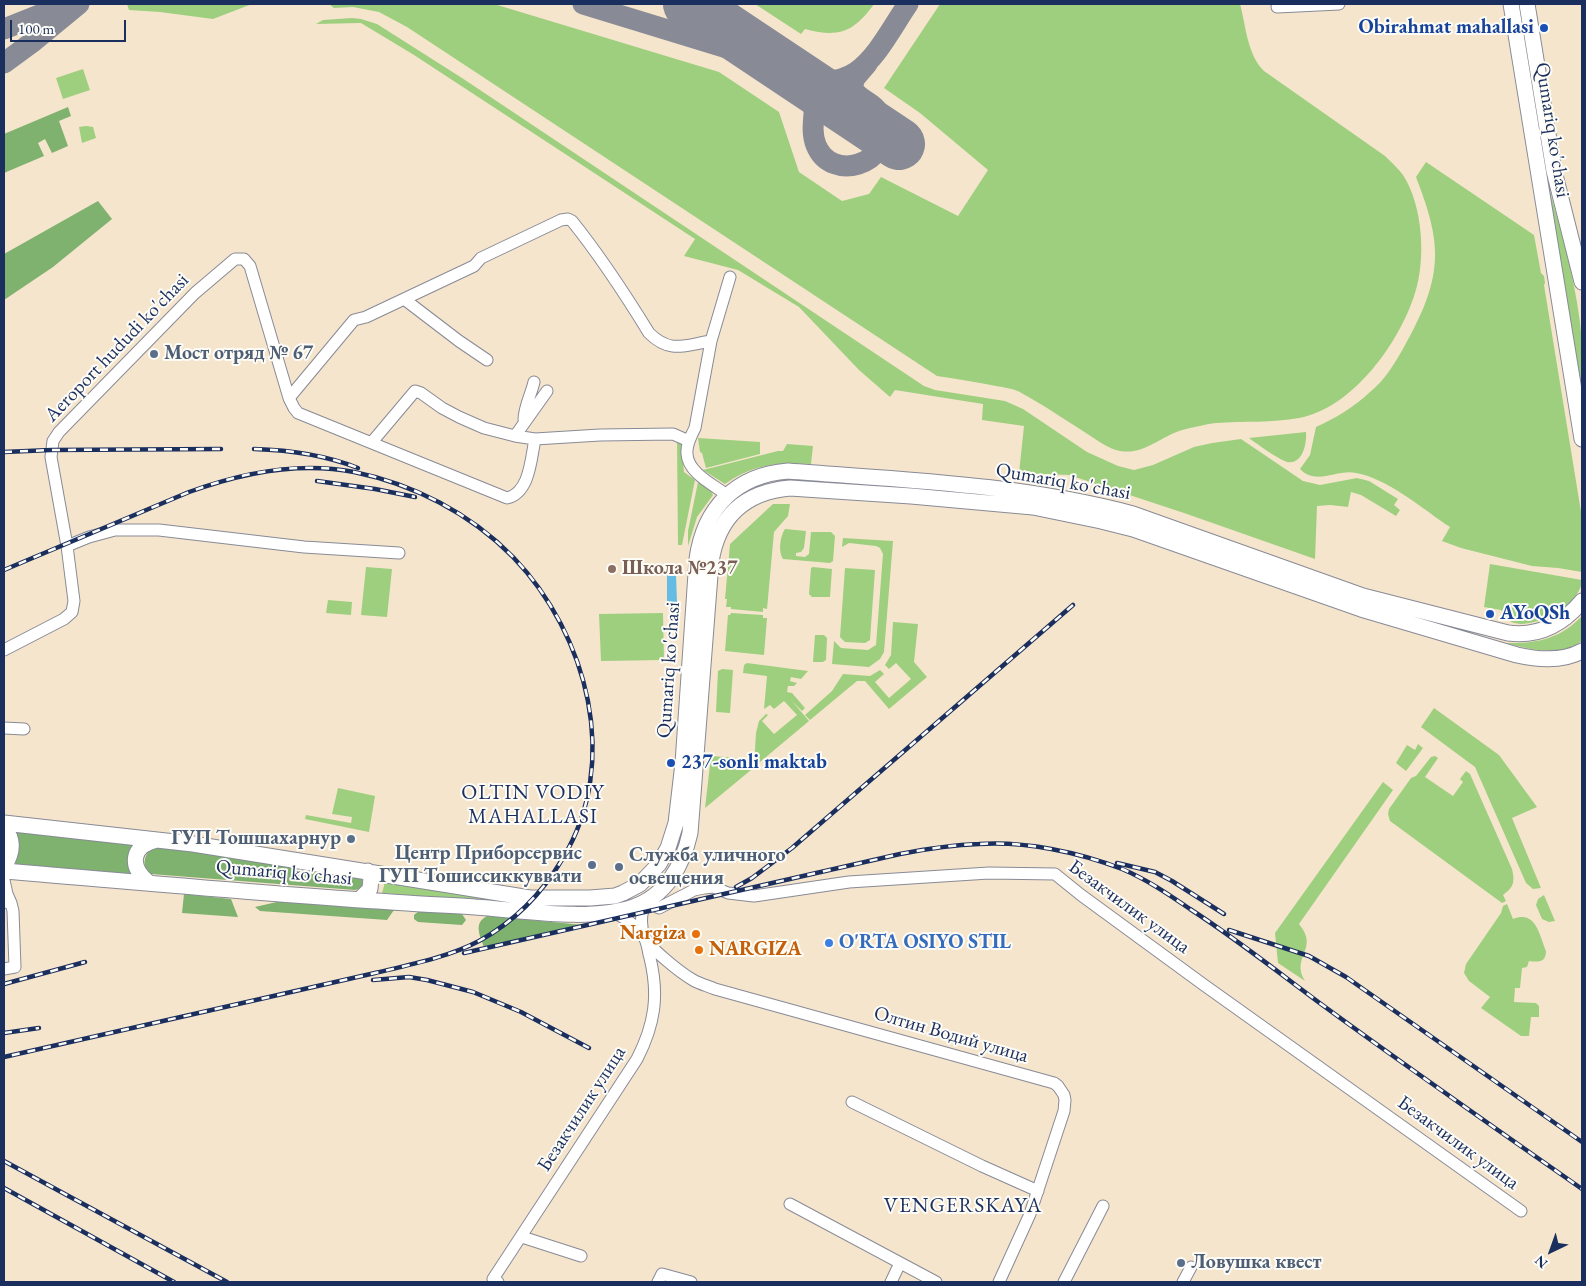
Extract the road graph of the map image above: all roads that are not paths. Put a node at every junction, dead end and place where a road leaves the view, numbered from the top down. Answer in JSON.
{"nodes":[{"id":1,"x":1339,"y":4,"type":"edge"},
{"id":2,"x":1512,"y":4,"type":"edge"},
{"id":3,"x":1526,"y":4,"type":"edge"},
{"id":4,"x":1276,"y":7,"type":"dead end"},
{"id":5,"x":730,"y":277,"type":"dead end"},
{"id":6,"x":1582,"y":282,"type":"edge"},
{"id":7,"x":404,"y":299,"type":"junction"},
{"id":8,"x":711,"y":341,"type":"junction"},
{"id":9,"x":487,"y":360,"type":"dead end"},
{"id":10,"x":534,"y":382,"type":"dead end"},
{"id":11,"x":547,"y":391,"type":"dead end"},
{"id":12,"x":289,"y":398,"type":"junction"},
{"id":13,"x":524,"y":422,"type":"junction"},
{"id":14,"x":515,"y":436,"type":"junction"},
{"id":15,"x":535,"y":439,"type":"junction"},
{"id":16,"x":1582,"y":439,"type":"edge"},
{"id":17,"x":689,"y":441,"type":"junction"},
{"id":18,"x":372,"y":442,"type":"junction"},
{"id":19,"x":912,"y":488,"type":"junction"},
{"id":20,"x":727,"y":495,"type":"junction"},
{"id":21,"x":67,"y":546,"type":"junction"},
{"id":22,"x":399,"y":554,"type":"dead end"},
{"id":23,"x":1314,"y":586,"type":"junction"},
{"id":24,"x":1582,"y":601,"type":"edge"},
{"id":25,"x":4,"y":650,"type":"edge"},
{"id":26,"x":1582,"y":651,"type":"edge"},
{"id":27,"x":697,"y":653,"type":"junction"},
{"id":28,"x":4,"y":728,"type":"edge"},
{"id":29,"x":24,"y":729,"type":"dead end"},
{"id":30,"x":4,"y":823,"type":"edge"},
{"id":31,"x":4,"y":828,"type":"edge"},
{"id":32,"x":158,"y":840,"type":"junction"},
{"id":33,"x":4,"y":867,"type":"edge"},
{"id":34,"x":4,"y":871,"type":"edge"},
{"id":35,"x":368,"y":871,"type":"junction"},
{"id":36,"x":4,"y":880,"type":"edge"},
{"id":37,"x":148,"y":882,"type":"junction"},
{"id":38,"x":6,"y":898,"type":"edge"},
{"id":39,"x":360,"y":899,"type":"junction"},
{"id":40,"x":646,"y":901,"type":"junction"},
{"id":41,"x":504,"y":902,"type":"junction"},
{"id":42,"x":613,"y":912,"type":"junction"},
{"id":43,"x":645,"y":938,"type":"junction"},
{"id":44,"x":674,"y":965,"type":"junction"},
{"id":45,"x":4,"y":969,"type":"edge"},
{"id":46,"x":654,"y":974,"type":"junction"},
{"id":47,"x":852,"y":1102,"type":"dead end"},
{"id":48,"x":1038,"y":1191,"type":"junction"},
{"id":49,"x":790,"y":1204,"type":"dead end"},
{"id":50,"x":1103,"y":1206,"type":"dead end"},
{"id":51,"x":1521,"y":1211,"type":"dead end"},
{"id":52,"x":522,"y":1237,"type":"junction"},
{"id":53,"x":581,"y":1256,"type":"dead end"},
{"id":54,"x":900,"y":1263,"type":"junction"},
{"id":55,"x":1191,"y":1267,"type":"dead end"},
{"id":56,"x":660,"y":1278,"type":"edge"},
{"id":57,"x":498,"y":1282,"type":"edge"},
{"id":58,"x":691,"y":1282,"type":"edge"},
{"id":59,"x":891,"y":1282,"type":"edge"},
{"id":60,"x":936,"y":1282,"type":"edge"},
{"id":61,"x":999,"y":1282,"type":"edge"},
{"id":62,"x":1064,"y":1282,"type":"edge"},
{"id":63,"x":1184,"y":1282,"type":"edge"}],
"edges":[{"from":1,"to":4,"type":"street"},
{"from":2,"to":16,"type":"main road","name":"Qumariq ko'chasi"},
{"from":3,"to":6,"type":"main road","name":"Qumariq ko'chasi"},
{"from":5,"to":8,"type":"street"},
{"from":7,"to":8,"type":"street"},
{"from":7,"to":9,"type":"street"},
{"from":7,"to":12,"type":"street"},
{"from":8,"to":17,"type":"street"},
{"from":10,"to":13,"type":"street"},
{"from":11,"to":13,"type":"street"},
{"from":12,"to":18,"type":"street","name":"Aeroport hududi ko'chasi"},
{"from":12,"to":21,"type":"street","name":"Aeroport hududi ko'chasi"},
{"from":13,"to":14,"type":"street"},
{"from":14,"to":15,"type":"street"},
{"from":14,"to":18,"type":"street"},
{"from":15,"to":17,"type":"street"},
{"from":15,"to":18,"type":"street","name":"Aeroport hududi ko'chasi"},
{"from":17,"to":20,"type":"street"},
{"from":19,"to":20,"type":"main road","name":"Qumariq ko'chasi"},
{"from":19,"to":23,"type":"main road","name":"Qumariq ko'chasi"},
{"from":19,"to":27,"type":"main road","name":"Qumariq ko'chasi"},
{"from":20,"to":27,"type":"main road","name":"Qumariq ko'chasi"},
{"from":21,"to":22,"type":"street"},
{"from":21,"to":25,"type":"street","name":"Aeroport hududi ko'chasi"},
{"from":23,"to":24,"type":"main road","name":"Qumariq ko'chasi"},
{"from":23,"to":26,"type":"main road","name":"Qumariq ko'chasi"},
{"from":27,"to":40,"type":"main road","name":"Qumariq ko'chasi"},
{"from":27,"to":41,"type":"main road","name":"Qumariq ko'chasi"},
{"from":28,"to":29,"type":"street"},
{"from":30,"to":32,"type":"main road","name":"Qumariq ko'chasi"},
{"from":31,"to":33,"type":"main road"},
{"from":32,"to":35,"type":"main road","name":"Qumariq ko'chasi"},
{"from":32,"to":37,"type":"main road"},
{"from":34,"to":37,"type":"main road","name":"Qumariq ko'chasi"},
{"from":35,"to":39,"type":"main road"},
{"from":35,"to":41,"type":"main road","name":"Qumariq ko'chasi"},
{"from":36,"to":38,"type":"street"},
{"from":37,"to":39,"type":"main road","name":"Qumariq ko'chasi"},
{"from":38,"to":45,"type":"street"},
{"from":39,"to":41,"type":"main road","name":"Qumariq ko'chasi"},
{"from":40,"to":42,"type":"main road","name":"Qumariq ko'chasi"},
{"from":40,"to":43,"type":"street"},
{"from":40,"to":51,"type":"street","name":"Безакчилик улица"},
{"from":41,"to":42,"type":"main road","name":"Qumariq ko'chasi"},
{"from":42,"to":43,"type":"street","name":"Олтин Водий улица"},
{"from":43,"to":44,"type":"street","name":"Олтин Водий улица"},
{"from":43,"to":46,"type":"street","name":"Безакчилик улица"},
{"from":44,"to":46,"type":"street"},
{"from":44,"to":48,"type":"street","name":"Олтин Водий улица"},
{"from":46,"to":52,"type":"street","name":"Безакчилик улица"},
{"from":47,"to":48,"type":"street"},
{"from":48,"to":61,"type":"street","name":"Олтин Водий улица"},
{"from":49,"to":54,"type":"street"},
{"from":50,"to":62,"type":"street"},
{"from":52,"to":53,"type":"street"},
{"from":52,"to":57,"type":"street","name":"Безакчилик улица"},
{"from":54,"to":59,"type":"street"},
{"from":54,"to":60,"type":"street"},
{"from":55,"to":63,"type":"street"},
{"from":56,"to":58,"type":"street"}]}
